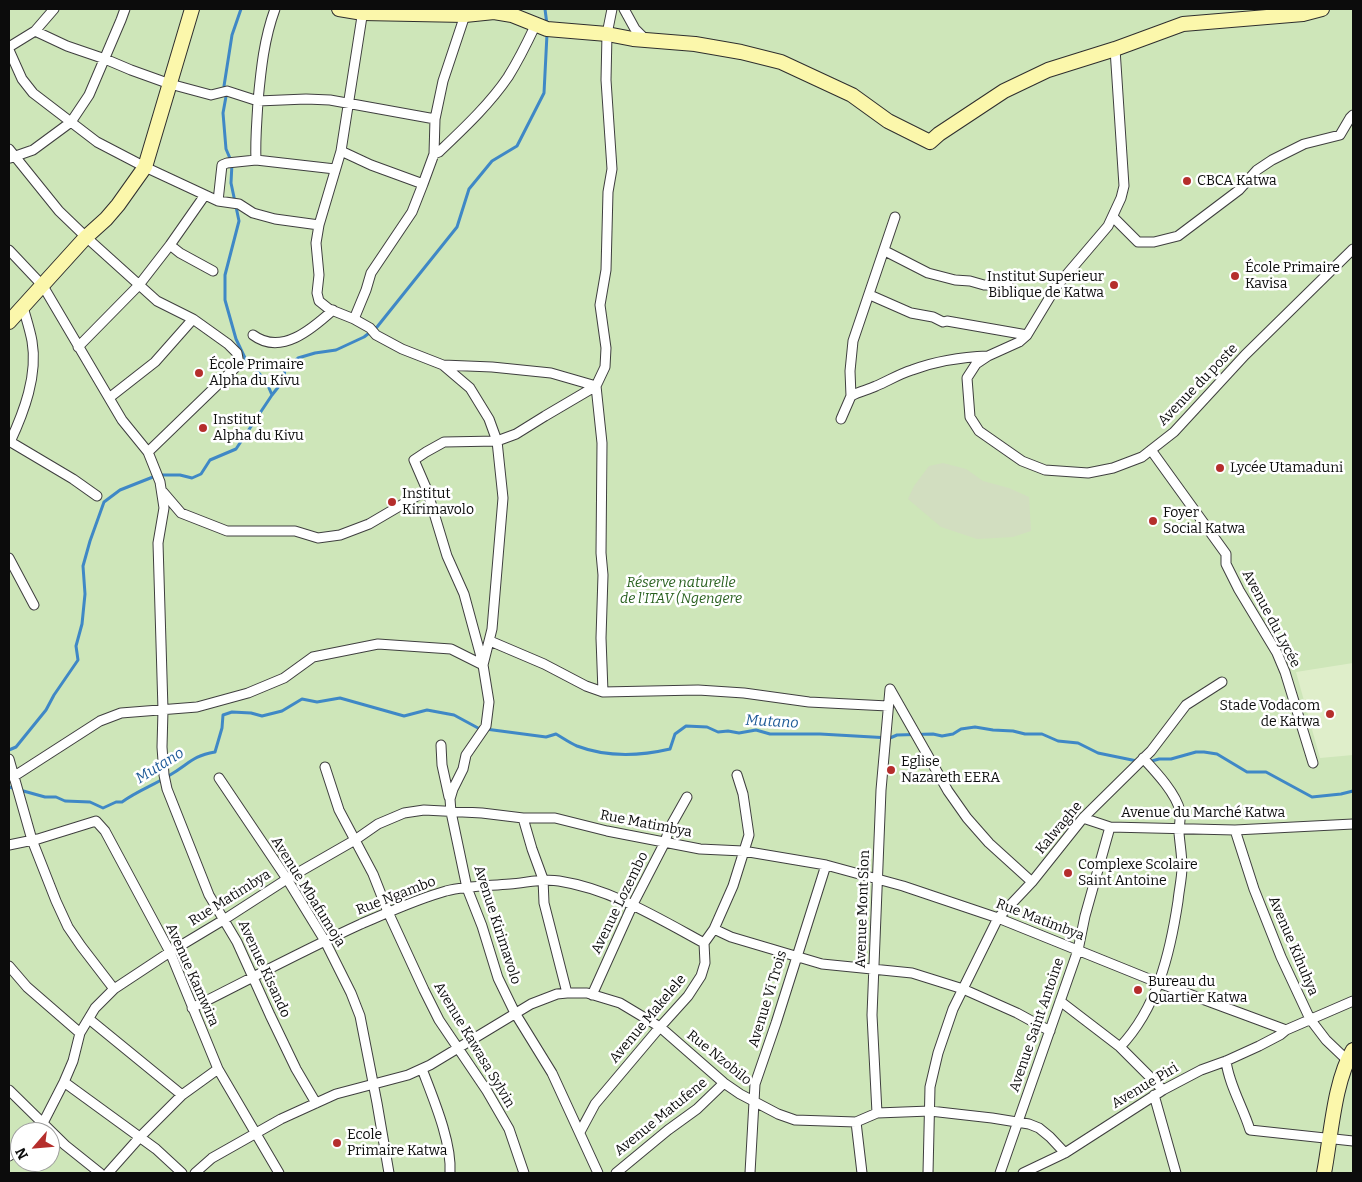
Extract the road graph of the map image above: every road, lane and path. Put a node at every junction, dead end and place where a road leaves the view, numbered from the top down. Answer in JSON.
{"nodes":[{"id":1,"x":54,"y":9,"type":"edge"},
{"id":2,"x":125,"y":9,"type":"edge"},
{"id":3,"x":191,"y":9,"type":"edge"},
{"id":4,"x":275,"y":9,"type":"edge"},
{"id":5,"x":339,"y":9,"type":"edge"},
{"id":6,"x":612,"y":9,"type":"edge"},
{"id":7,"x":624,"y":9,"type":"edge"},
{"id":8,"x":1322,"y":9,"type":"edge"},
{"id":9,"x":363,"y":11,"type":"edge"},
{"id":10,"x":465,"y":12,"type":"edge"},
{"id":11,"x":538,"y":27,"type":"junction"},
{"id":12,"x":35,"y":31,"type":"junction"},
{"id":13,"x":607,"y":34,"type":"junction"},
{"id":14,"x":646,"y":40,"type":"junction"},
{"id":15,"x":9,"y":49,"type":"edge"},
{"id":16,"x":1115,"y":49,"type":"junction"},
{"id":17,"x":105,"y":59,"type":"junction"},
{"id":18,"x":170,"y":84,"type":"junction"},
{"id":19,"x":258,"y":102,"type":"junction"},
{"id":20,"x":349,"y":104,"type":"junction"},
{"id":21,"x":1353,"y":115,"type":"edge"},
{"id":22,"x":435,"y":119,"type":"junction"},
{"id":23,"x":71,"y":122,"type":"junction"},
{"id":24,"x":341,"y":151,"type":"junction"},
{"id":25,"x":11,"y":154,"type":"edge"},
{"id":26,"x":434,"y":154,"type":"junction"},
{"id":27,"x":256,"y":160,"type":"junction"},
{"id":28,"x":145,"y":167,"type":"junction"},
{"id":29,"x":335,"y":169,"type":"junction"},
{"id":30,"x":423,"y":184,"type":"junction"},
{"id":31,"x":205,"y":195,"type":"junction"},
{"id":32,"x":218,"y":201,"type":"junction"},
{"id":33,"x":895,"y":217,"type":"dead end"},
{"id":34,"x":1113,"y":217,"type":"junction"},
{"id":35,"x":319,"y":225,"type":"junction"},
{"id":36,"x":86,"y":237,"type":"junction"},
{"id":37,"x":170,"y":245,"type":"junction"},
{"id":38,"x":1353,"y":249,"type":"edge"},
{"id":39,"x":9,"y":250,"type":"edge"},
{"id":40,"x":885,"y":251,"type":"junction"},
{"id":41,"x":213,"y":271,"type":"dead end"},
{"id":42,"x":138,"y":284,"type":"junction"},
{"id":43,"x":1008,"y":284,"type":"dead end"},
{"id":44,"x":43,"y":286,"type":"junction"},
{"id":45,"x":870,"y":295,"type":"junction"},
{"id":46,"x":23,"y":307,"type":"junction"},
{"id":47,"x":333,"y":310,"type":"junction"},
{"id":48,"x":354,"y":319,"type":"junction"},
{"id":49,"x":193,"y":320,"type":"junction"},
{"id":50,"x":9,"y":322,"type":"edge"},
{"id":51,"x":1028,"y":334,"type":"junction"},
{"id":52,"x":253,"y":335,"type":"dead end"},
{"id":53,"x":78,"y":347,"type":"junction"},
{"id":54,"x":988,"y":356,"type":"junction"},
{"id":55,"x":443,"y":365,"type":"junction"},
{"id":56,"x":596,"y":386,"type":"junction"},
{"id":57,"x":851,"y":396,"type":"junction"},
{"id":58,"x":109,"y":398,"type":"junction"},
{"id":59,"x":841,"y":419,"type":"dead end"},
{"id":60,"x":497,"y":440,"type":"junction"},
{"id":61,"x":9,"y":442,"type":"edge"},
{"id":62,"x":1151,"y":450,"type":"junction"},
{"id":63,"x":148,"y":452,"type":"junction"},
{"id":64,"x":161,"y":486,"type":"junction"},
{"id":65,"x":427,"y":490,"type":"junction"},
{"id":66,"x":97,"y":496,"type":"dead end"},
{"id":67,"x":9,"y":558,"type":"edge"},
{"id":68,"x":34,"y":606,"type":"dead end"},
{"id":69,"x":490,"y":641,"type":"junction"},
{"id":70,"x":483,"y":665,"type":"junction"},
{"id":71,"x":1222,"y":682,"type":"dead end"},
{"id":72,"x":603,"y":692,"type":"junction"},
{"id":73,"x":888,"y":706,"type":"junction"},
{"id":74,"x":163,"y":710,"type":"junction"},
{"id":75,"x":441,"y":745,"type":"dead end"},
{"id":76,"x":1143,"y":758,"type":"junction"},
{"id":77,"x":9,"y":759,"type":"edge"},
{"id":78,"x":1313,"y":763,"type":"dead end"},
{"id":79,"x":325,"y":767,"type":"dead end"},
{"id":80,"x":737,"y":775,"type":"dead end"},
{"id":81,"x":13,"y":776,"type":"junction"},
{"id":82,"x":219,"y":778,"type":"dead end"},
{"id":83,"x":686,"y":797,"type":"dead end"},
{"id":84,"x":450,"y":800,"type":"junction"},
{"id":85,"x":451,"y":812,"type":"junction"},
{"id":86,"x":523,"y":818,"type":"junction"},
{"id":87,"x":1083,"y":818,"type":"junction"},
{"id":88,"x":1353,"y":824,"type":"edge"},
{"id":89,"x":1110,"y":827,"type":"junction"},
{"id":90,"x":1179,"y":829,"type":"junction"},
{"id":91,"x":1235,"y":830,"type":"junction"},
{"id":92,"x":32,"y":840,"type":"junction"},
{"id":93,"x":354,"y":840,"type":"junction"},
{"id":94,"x":665,"y":842,"type":"junction"},
{"id":95,"x":9,"y":845,"type":"edge"},
{"id":96,"x":743,"y":851,"type":"junction"},
{"id":97,"x":826,"y":865,"type":"junction"},
{"id":98,"x":287,"y":879,"type":"junction"},
{"id":99,"x":878,"y":879,"type":"junction"},
{"id":100,"x":542,"y":880,"type":"junction"},
{"id":101,"x":1032,"y":882,"type":"junction"},
{"id":102,"x":467,"y":888,"type":"junction"},
{"id":103,"x":633,"y":904,"type":"junction"},
{"id":104,"x":388,"y":912,"type":"junction"},
{"id":105,"x":998,"y":918,"type":"junction"},
{"id":106,"x":225,"y":919,"type":"junction"},
{"id":107,"x":714,"y":930,"type":"junction"},
{"id":108,"x":325,"y":941,"type":"junction"},
{"id":109,"x":704,"y":943,"type":"junction"},
{"id":110,"x":1078,"y":950,"type":"junction"},
{"id":111,"x":170,"y":952,"type":"junction"},
{"id":112,"x":796,"y":958,"type":"junction"},
{"id":113,"x":9,"y":966,"type":"edge"},
{"id":114,"x":874,"y":970,"type":"junction"},
{"id":115,"x":254,"y":977,"type":"junction"},
{"id":116,"x":1159,"y":984,"type":"junction"},
{"id":117,"x":114,"y":989,"type":"junction"},
{"id":118,"x":963,"y":989,"type":"junction"},
{"id":119,"x":567,"y":993,"type":"junction"},
{"id":120,"x":592,"y":994,"type":"junction"},
{"id":121,"x":1060,"y":1001,"type":"junction"},
{"id":122,"x":1353,"y":1001,"type":"edge"},
{"id":123,"x":192,"y":1008,"type":"junction"},
{"id":124,"x":515,"y":1013,"type":"junction"},
{"id":125,"x":89,"y":1019,"type":"junction"},
{"id":126,"x":1310,"y":1019,"type":"junction"},
{"id":127,"x":660,"y":1027,"type":"junction"},
{"id":128,"x":1286,"y":1030,"type":"junction"},
{"id":129,"x":1050,"y":1031,"type":"junction"},
{"id":130,"x":80,"y":1033,"type":"junction"},
{"id":131,"x":1120,"y":1047,"type":"junction"},
{"id":132,"x":459,"y":1048,"type":"junction"},
{"id":133,"x":1350,"y":1055,"type":"edge"},
{"id":134,"x":1226,"y":1061,"type":"junction"},
{"id":135,"x":218,"y":1069,"type":"junction"},
{"id":136,"x":422,"y":1069,"type":"junction"},
{"id":137,"x":64,"y":1082,"type":"junction"},
{"id":138,"x":373,"y":1083,"type":"junction"},
{"id":139,"x":724,"y":1083,"type":"junction"},
{"id":140,"x":9,"y":1090,"type":"edge"},
{"id":141,"x":1163,"y":1090,"type":"junction"},
{"id":142,"x":182,"y":1095,"type":"junction"},
{"id":143,"x":1154,"y":1095,"type":"junction"},
{"id":144,"x":753,"y":1101,"type":"junction"},
{"id":145,"x":316,"y":1104,"type":"junction"},
{"id":146,"x":930,"y":1111,"type":"junction"},
{"id":147,"x":877,"y":1113,"type":"junction"},
{"id":148,"x":42,"y":1122,"type":"edge"},
{"id":149,"x":44,"y":1122,"type":"edge"},
{"id":150,"x":856,"y":1122,"type":"junction"},
{"id":151,"x":1018,"y":1122,"type":"junction"},
{"id":152,"x":580,"y":1132,"type":"junction"},
{"id":153,"x":255,"y":1133,"type":"junction"},
{"id":154,"x":140,"y":1137,"type":"junction"},
{"id":155,"x":60,"y":1140,"type":"edge"},
{"id":156,"x":1330,"y":1140,"type":"junction"},
{"id":157,"x":1353,"y":1141,"type":"edge"},
{"id":158,"x":1065,"y":1153,"type":"junction"},
{"id":159,"x":100,"y":1173,"type":"edge"},
{"id":160,"x":108,"y":1173,"type":"edge"},
{"id":161,"x":182,"y":1173,"type":"edge"},
{"id":162,"x":195,"y":1173,"type":"edge"},
{"id":163,"x":279,"y":1173,"type":"edge"},
{"id":164,"x":389,"y":1173,"type":"edge"},
{"id":165,"x":450,"y":1173,"type":"edge"},
{"id":166,"x":524,"y":1173,"type":"edge"},
{"id":167,"x":598,"y":1173,"type":"edge"},
{"id":168,"x":616,"y":1173,"type":"edge"},
{"id":169,"x":750,"y":1173,"type":"edge"},
{"id":170,"x":862,"y":1173,"type":"edge"},
{"id":171,"x":928,"y":1173,"type":"edge"},
{"id":172,"x":1000,"y":1173,"type":"edge"},
{"id":173,"x":1023,"y":1173,"type":"edge"},
{"id":174,"x":1176,"y":1173,"type":"edge"},
{"id":175,"x":1324,"y":1173,"type":"edge"}],
"edges":[{"from":1,"to":12,"type":"street"},
{"from":2,"to":17,"type":"street"},
{"from":3,"to":18,"type":"street"},
{"from":4,"to":19,"type":"street"},
{"from":5,"to":9,"type":"street"},
{"from":6,"to":13,"type":"street"},
{"from":7,"to":14,"type":"street"},
{"from":8,"to":16,"type":"street"},
{"from":9,"to":10,"type":"street"},
{"from":9,"to":20,"type":"street"},
{"from":10,"to":11,"type":"street"},
{"from":10,"to":22,"type":"street"},
{"from":11,"to":13,"type":"street"},
{"from":11,"to":26,"type":"street"},
{"from":12,"to":15,"type":"street"},
{"from":12,"to":17,"type":"street"},
{"from":13,"to":14,"type":"street"},
{"from":13,"to":56,"type":"street"},
{"from":14,"to":16,"type":"street"},
{"from":15,"to":23,"type":"street"},
{"from":16,"to":34,"type":"street","name":"Avenue du poste"},
{"from":17,"to":18,"type":"street"},
{"from":17,"to":23,"type":"street"},
{"from":18,"to":19,"type":"street"},
{"from":18,"to":28,"type":"street"},
{"from":19,"to":20,"type":"street"},
{"from":19,"to":27,"type":"street"},
{"from":20,"to":22,"type":"street"},
{"from":20,"to":24,"type":"street"},
{"from":21,"to":34,"type":"street"},
{"from":22,"to":26,"type":"street"},
{"from":23,"to":25,"type":"street"},
{"from":23,"to":28,"type":"street"},
{"from":24,"to":29,"type":"street"},
{"from":24,"to":30,"type":"street"},
{"from":25,"to":36,"type":"street"},
{"from":26,"to":30,"type":"street"},
{"from":27,"to":29,"type":"street"},
{"from":27,"to":32,"type":"street"},
{"from":28,"to":31,"type":"street"},
{"from":28,"to":36,"type":"street"},
{"from":29,"to":35,"type":"street"},
{"from":30,"to":48,"type":"street"},
{"from":31,"to":32,"type":"street"},
{"from":31,"to":37,"type":"street"},
{"from":32,"to":35,"type":"street"},
{"from":33,"to":40,"type":"street"},
{"from":34,"to":51,"type":"street","name":"Avenue du poste"},
{"from":35,"to":47,"type":"street"},
{"from":36,"to":42,"type":"street"},
{"from":36,"to":44,"type":"street"},
{"from":37,"to":41,"type":"street"},
{"from":37,"to":42,"type":"street"},
{"from":38,"to":62,"type":"street","name":"Avenue du poste"},
{"from":39,"to":44,"type":"street"},
{"from":40,"to":43,"type":"street"},
{"from":40,"to":45,"type":"street"},
{"from":42,"to":49,"type":"street"},
{"from":42,"to":53,"type":"street"},
{"from":44,"to":46,"type":"street"},
{"from":44,"to":53,"type":"street"},
{"from":45,"to":51,"type":"street"},
{"from":45,"to":57,"type":"street"},
{"from":46,"to":50,"type":"street"},
{"from":46,"to":61,"type":"street"},
{"from":47,"to":48,"type":"street"},
{"from":47,"to":52,"type":"street"},
{"from":48,"to":55,"type":"street"},
{"from":49,"to":58,"type":"street"},
{"from":49,"to":63,"type":"street"},
{"from":51,"to":54,"type":"street","name":"Avenue du poste"},
{"from":53,"to":58,"type":"street"},
{"from":54,"to":57,"type":"street"},
{"from":54,"to":62,"type":"street","name":"Avenue du poste"},
{"from":55,"to":56,"type":"street"},
{"from":55,"to":60,"type":"street","name":"Avenue Kirimavolo"},
{"from":56,"to":60,"type":"street"},
{"from":56,"to":72,"type":"street"},
{"from":57,"to":59,"type":"street"},
{"from":58,"to":63,"type":"street"},
{"from":60,"to":65,"type":"street"},
{"from":60,"to":69,"type":"street","name":"Avenue Kirimavolo"},
{"from":61,"to":66,"type":"street"},
{"from":62,"to":78,"type":"street","name":"Avenue du Lycée"},
{"from":63,"to":64,"type":"street"},
{"from":64,"to":65,"type":"street"},
{"from":64,"to":74,"type":"street"},
{"from":65,"to":70,"type":"street"},
{"from":67,"to":68,"type":"street"},
{"from":69,"to":70,"type":"street","name":"Avenue Kirimavolo"},
{"from":69,"to":72,"type":"street"},
{"from":70,"to":74,"type":"street"},
{"from":70,"to":84,"type":"street","name":"Avenue Kirimavolo"},
{"from":71,"to":76,"type":"street","name":"Kalwaghe"},
{"from":72,"to":73,"type":"street"},
{"from":73,"to":99,"type":"street","name":"Avenue Mont Sion"},
{"from":73,"to":101,"type":"street","name":"Avenue Mont Sion"},
{"from":74,"to":81,"type":"street"},
{"from":74,"to":106,"type":"street","name":"Avenue Kisando"},
{"from":75,"to":84,"type":"street"},
{"from":76,"to":87,"type":"street","name":"Kalwaghe"},
{"from":76,"to":90,"type":"street"},
{"from":77,"to":81,"type":"street"},
{"from":79,"to":93,"type":"street","name":"Avenue Kawasa Sylvin"},
{"from":80,"to":96,"type":"street"},
{"from":81,"to":92,"type":"street"},
{"from":82,"to":98,"type":"street","name":"Avenue Mbafumoja"},
{"from":83,"to":94,"type":"street","name":"Avenue Lozembo"},
{"from":84,"to":85,"type":"street","name":"Avenue Kirimavolo"},
{"from":85,"to":86,"type":"street","name":"Rue Matimbya"},
{"from":85,"to":93,"type":"street","name":"Rue Matimbya"},
{"from":85,"to":102,"type":"street","name":"Avenue Kirimavolo"},
{"from":86,"to":94,"type":"street","name":"Rue Matimbya"},
{"from":86,"to":100,"type":"street"},
{"from":87,"to":89,"type":"street","name":"Avenue du Marché Katwa"},
{"from":87,"to":101,"type":"street","name":"Kalwaghe"},
{"from":88,"to":91,"type":"street","name":"Avenue du Marché Katwa"},
{"from":89,"to":90,"type":"street","name":"Avenue du Marché Katwa"},
{"from":89,"to":110,"type":"street","name":"Avenue Saint Antoine"},
{"from":90,"to":91,"type":"street","name":"Avenue du Marché Katwa"},
{"from":90,"to":116,"type":"street"},
{"from":91,"to":126,"type":"street","name":"Avenue Kihuhya"},
{"from":92,"to":95,"type":"street"},
{"from":92,"to":111,"type":"street","name":"Avenue Kamwira"},
{"from":92,"to":117,"type":"street"},
{"from":93,"to":98,"type":"street","name":"Rue Matimbya"},
{"from":93,"to":104,"type":"street","name":"Avenue Kawasa Sylvin"},
{"from":94,"to":96,"type":"street","name":"Rue Matimbya"},
{"from":94,"to":103,"type":"street","name":"Avenue Lozembo"},
{"from":96,"to":97,"type":"street","name":"Rue Matimbya"},
{"from":96,"to":107,"type":"street"},
{"from":97,"to":99,"type":"street","name":"Rue Matimbya"},
{"from":97,"to":112,"type":"street","name":"Avenue Vi Trois"},
{"from":98,"to":106,"type":"street","name":"Rue Matimbya"},
{"from":98,"to":108,"type":"street","name":"Avenue Mbafumoja"},
{"from":99,"to":105,"type":"street","name":"Rue Matimbya"},
{"from":99,"to":114,"type":"street","name":"Avenue Mont Sion"},
{"from":100,"to":102,"type":"street","name":"Rue Ngambo"},
{"from":100,"to":103,"type":"street","name":"Rue Ngambo"},
{"from":100,"to":119,"type":"street"},
{"from":101,"to":105,"type":"street","name":"Kalwaghe"},
{"from":102,"to":104,"type":"street","name":"Rue Ngambo"},
{"from":102,"to":124,"type":"street","name":"Avenue Kirimavolo"},
{"from":103,"to":109,"type":"street","name":"Rue Ngambo"},
{"from":103,"to":120,"type":"street","name":"Avenue Lozembo"},
{"from":104,"to":108,"type":"street","name":"Rue Ngambo"},
{"from":104,"to":132,"type":"street","name":"Avenue Kawasa Sylvin"},
{"from":105,"to":110,"type":"street","name":"Rue Matimbya"},
{"from":105,"to":118,"type":"street","name":"Kalwaghe"},
{"from":106,"to":111,"type":"street","name":"Rue Matimbya"},
{"from":106,"to":115,"type":"street","name":"Avenue Kisando"},
{"from":107,"to":109,"type":"street"},
{"from":107,"to":112,"type":"street"},
{"from":108,"to":115,"type":"street","name":"Rue Ngambo"},
{"from":108,"to":138,"type":"street","name":"Avenue Mbafumoja"},
{"from":109,"to":127,"type":"street","name":"Avenue Makelele"},
{"from":110,"to":116,"type":"street","name":"Rue Matimbya"},
{"from":110,"to":121,"type":"street","name":"Avenue Saint Antoine"},
{"from":111,"to":117,"type":"street","name":"Rue Matimbya"},
{"from":111,"to":123,"type":"street","name":"Avenue Kamwira"},
{"from":112,"to":114,"type":"street"},
{"from":112,"to":144,"type":"street","name":"Avenue Vi Trois"},
{"from":113,"to":130,"type":"street"},
{"from":114,"to":118,"type":"street"},
{"from":114,"to":147,"type":"street","name":"Avenue Mont Sion"},
{"from":115,"to":123,"type":"street","name":"Rue Ngambo"},
{"from":115,"to":145,"type":"street","name":"Avenue Kisando"},
{"from":116,"to":128,"type":"street","name":"Rue Matimbya"},
{"from":116,"to":131,"type":"street"},
{"from":117,"to":125,"type":"street","name":"Rue Matimbya"},
{"from":118,"to":129,"type":"street"},
{"from":118,"to":146,"type":"street","name":"Kalwaghe"},
{"from":119,"to":120,"type":"street","name":"Rue Nzobilo"},
{"from":119,"to":124,"type":"street","name":"Rue Nzobilo"},
{"from":120,"to":127,"type":"street","name":"Rue Nzobilo"},
{"from":121,"to":129,"type":"street","name":"Avenue Saint Antoine"},
{"from":121,"to":131,"type":"street"},
{"from":122,"to":126,"type":"street"},
{"from":123,"to":135,"type":"street","name":"Avenue Kamwira"},
{"from":124,"to":132,"type":"street","name":"Rue Nzobilo"},
{"from":124,"to":152,"type":"street","name":"Avenue Kirimavolo"},
{"from":125,"to":130,"type":"street","name":"Rue Matimbya"},
{"from":125,"to":142,"type":"street"},
{"from":126,"to":128,"type":"street"},
{"from":126,"to":133,"type":"street","name":"Avenue Kihuhya"},
{"from":127,"to":139,"type":"street","name":"Rue Nzobilo"},
{"from":127,"to":152,"type":"street","name":"Avenue Makelele"},
{"from":128,"to":134,"type":"street","name":"Avenue Piri"},
{"from":129,"to":151,"type":"street","name":"Avenue Saint Antoine"},
{"from":130,"to":137,"type":"street","name":"Rue Matimbya"},
{"from":131,"to":141,"type":"street"},
{"from":132,"to":136,"type":"street","name":"Rue Nzobilo"},
{"from":132,"to":166,"type":"street","name":"Avenue Kawasa Sylvin"},
{"from":133,"to":156,"type":"street"},
{"from":134,"to":141,"type":"street","name":"Avenue Piri"},
{"from":134,"to":156,"type":"street"},
{"from":135,"to":142,"type":"street"},
{"from":135,"to":153,"type":"street","name":"Avenue Kamwira"},
{"from":136,"to":138,"type":"street","name":"Rue Nzobilo"},
{"from":136,"to":165,"type":"street"},
{"from":137,"to":149,"type":"street","name":"Rue Matimbya"},
{"from":137,"to":154,"type":"street"},
{"from":138,"to":145,"type":"street","name":"Rue Nzobilo"},
{"from":138,"to":164,"type":"street","name":"Avenue Mbafumoja"},
{"from":139,"to":144,"type":"street","name":"Rue Nzobilo"},
{"from":139,"to":168,"type":"street","name":"Avenue Matufene"},
{"from":140,"to":148,"type":"street"},
{"from":141,"to":143,"type":"street","name":"Avenue Piri"},
{"from":142,"to":154,"type":"street"},
{"from":143,"to":158,"type":"street","name":"Avenue Piri"},
{"from":143,"to":174,"type":"street"},
{"from":144,"to":150,"type":"street","name":"Rue Nzobilo"},
{"from":144,"to":169,"type":"street","name":"Avenue Vi Trois"},
{"from":145,"to":153,"type":"street","name":"Rue Nzobilo"},
{"from":146,"to":147,"type":"street","name":"Rue Nzobilo"},
{"from":146,"to":151,"type":"street","name":"Rue Nzobilo"},
{"from":146,"to":171,"type":"street","name":"Kalwaghe"},
{"from":147,"to":150,"type":"street","name":"Rue Nzobilo"},
{"from":150,"to":170,"type":"street"},
{"from":151,"to":158,"type":"street","name":"Rue Nzobilo"},
{"from":151,"to":172,"type":"street","name":"Avenue Saint Antoine"},
{"from":152,"to":167,"type":"street","name":"Avenue Kirimavolo"},
{"from":153,"to":162,"type":"street","name":"Rue Nzobilo"},
{"from":153,"to":163,"type":"street","name":"Avenue Kamwira"},
{"from":154,"to":160,"type":"street"},
{"from":154,"to":161,"type":"street"},
{"from":155,"to":159,"type":"street"},
{"from":156,"to":157,"type":"street"},
{"from":156,"to":175,"type":"street"},
{"from":158,"to":173,"type":"street","name":"Avenue Piri"}]}
